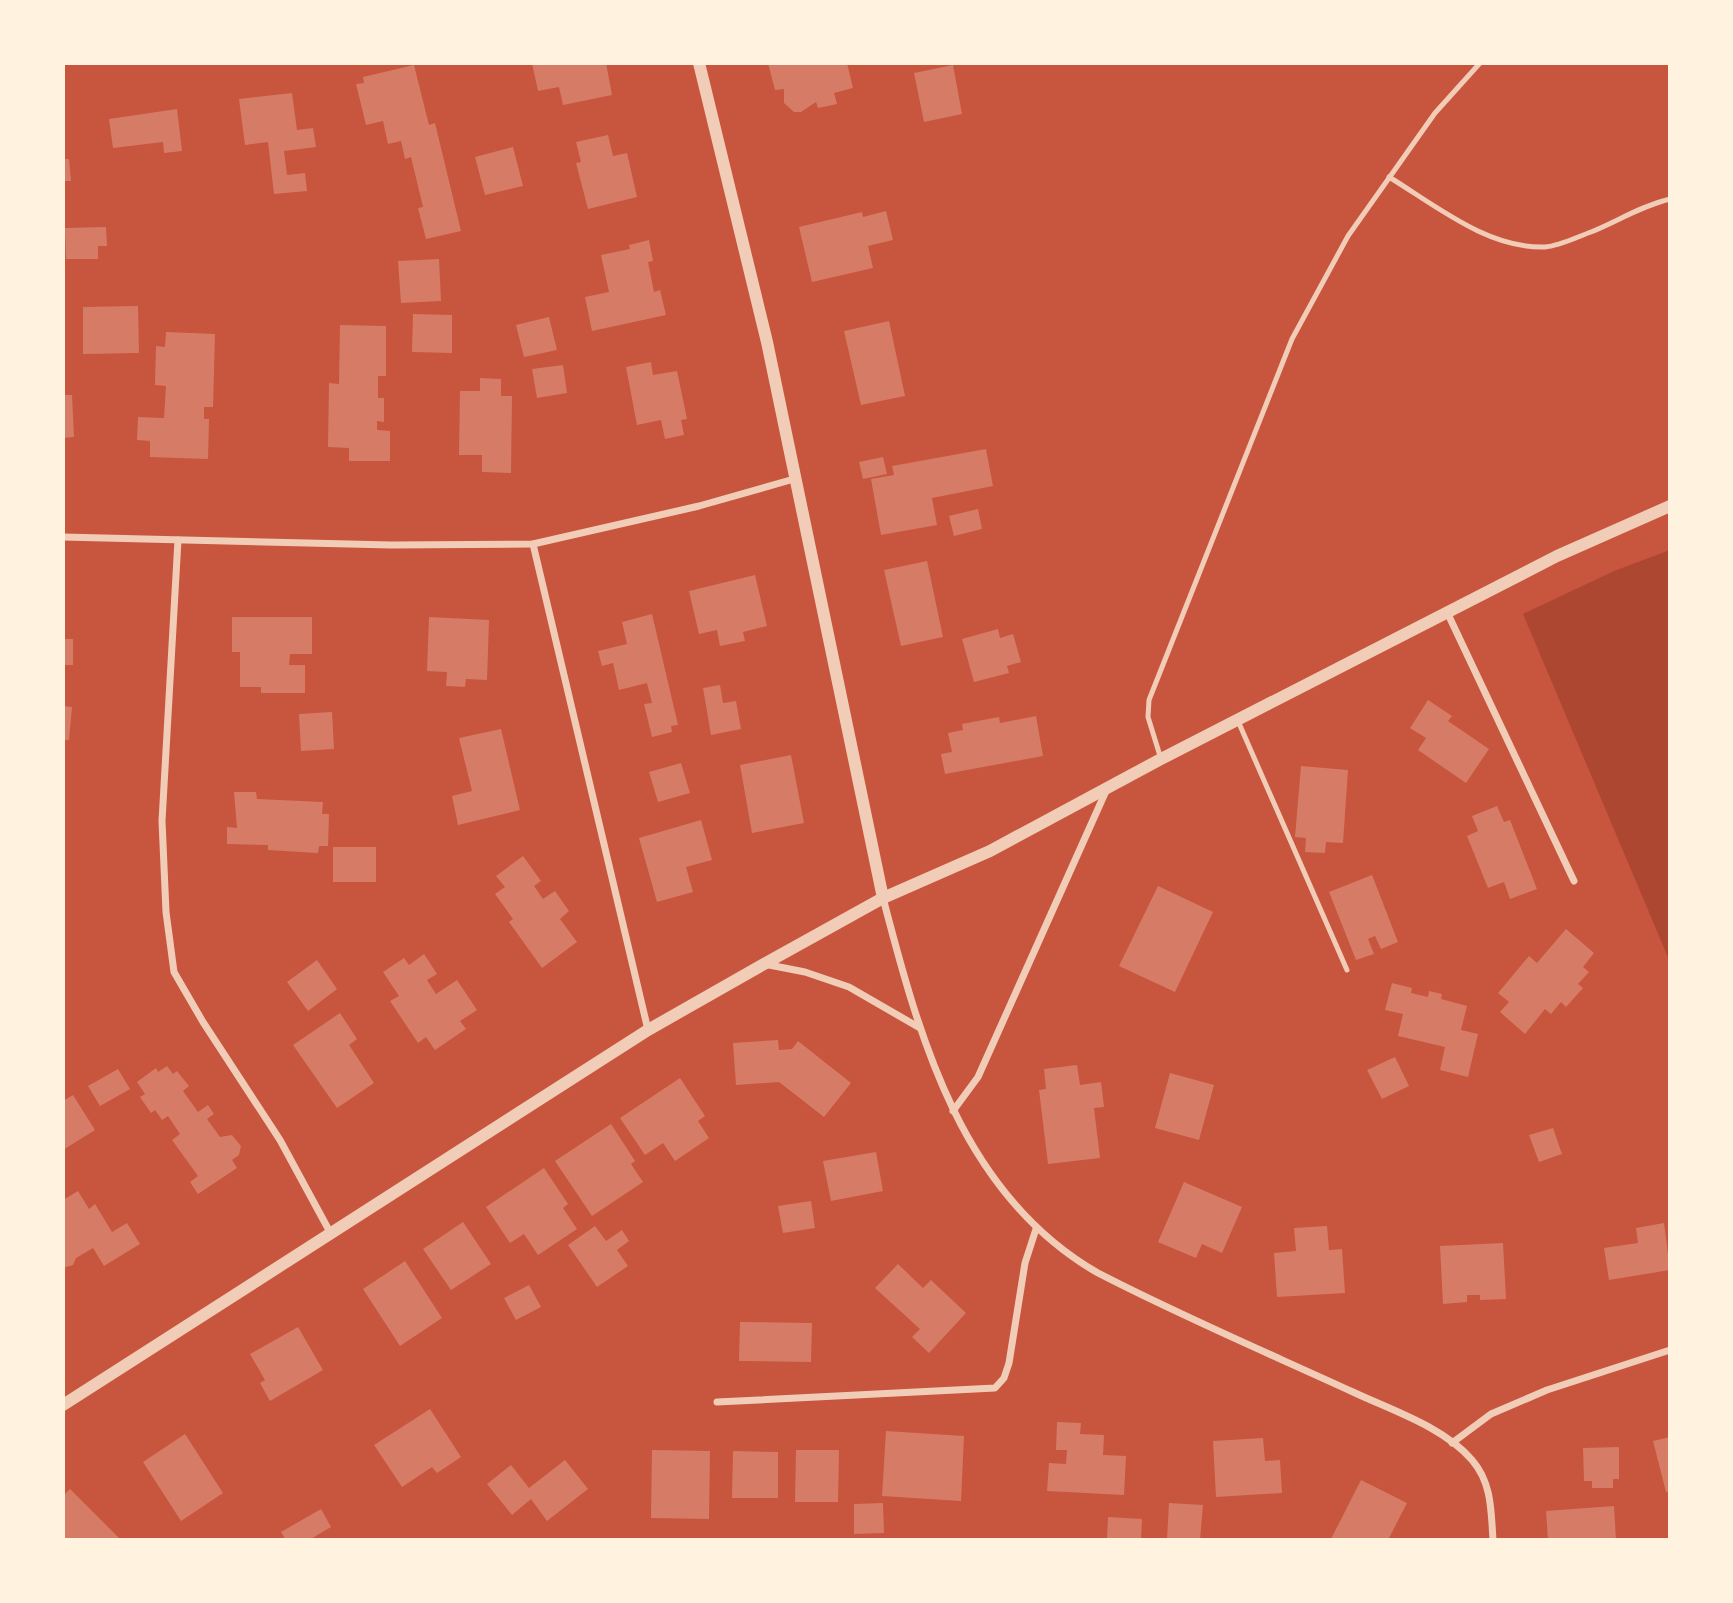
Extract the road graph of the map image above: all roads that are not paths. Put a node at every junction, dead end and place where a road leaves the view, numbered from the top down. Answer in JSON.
{"nodes":[{"id":1,"x":699,"y":63,"type":"edge"},
{"id":2,"x":1480,"y":63,"type":"edge"},
{"id":3,"x":1389,"y":177,"type":"junction"},
{"id":4,"x":1670,"y":200,"type":"edge"},
{"id":5,"x":794,"y":479,"type":"junction"},
{"id":6,"x":1670,"y":506,"type":"edge"},
{"id":7,"x":63,"y":537,"type":"edge"},
{"id":8,"x":178,"y":540,"type":"junction"},
{"id":9,"x":533,"y":544,"type":"junction"},
{"id":10,"x":1447,"y":612,"type":"junction"},
{"id":11,"x":1238,"y":720,"type":"junction"},
{"id":12,"x":1161,"y":759,"type":"junction"},
{"id":13,"x":1107,"y":791,"type":"junction"},
{"id":14,"x":1574,"y":881,"type":"dead end"},
{"id":15,"x":883,"y":898,"type":"junction"},
{"id":16,"x":764,"y":964,"type":"junction"},
{"id":17,"x":1347,"y":970,"type":"dead end"},
{"id":18,"x":920,"y":1028,"type":"junction"},
{"id":19,"x":648,"y":1030,"type":"junction"},
{"id":20,"x":953,"y":1111,"type":"junction"},
{"id":21,"x":1036,"y":1229,"type":"junction"},
{"id":22,"x":331,"y":1234,"type":"junction"},
{"id":23,"x":1670,"y":1350,"type":"edge"},
{"id":24,"x":717,"y":1402,"type":"dead end"},
{"id":25,"x":63,"y":1405,"type":"edge"},
{"id":26,"x":1452,"y":1443,"type":"junction"},
{"id":27,"x":1493,"y":1540,"type":"edge"}],
"edges":[{"from":1,"to":5,"type":"street"},
{"from":2,"to":3,"type":"lane"},
{"from":3,"to":4,"type":"lane"},
{"from":3,"to":12,"type":"lane"},
{"from":5,"to":9,"type":"street"},
{"from":5,"to":15,"type":"street"},
{"from":6,"to":10,"type":"street"},
{"from":7,"to":8,"type":"street"},
{"from":8,"to":9,"type":"street"},
{"from":8,"to":22,"type":"street"},
{"from":9,"to":19,"type":"street"},
{"from":10,"to":11,"type":"street"},
{"from":10,"to":14,"type":"street"},
{"from":11,"to":12,"type":"street"},
{"from":11,"to":17,"type":"lane"},
{"from":12,"to":13,"type":"street"},
{"from":13,"to":15,"type":"street"},
{"from":13,"to":20,"type":"street"},
{"from":15,"to":16,"type":"street"},
{"from":15,"to":18,"type":"street"},
{"from":16,"to":18,"type":"street"},
{"from":16,"to":19,"type":"street"},
{"from":18,"to":20,"type":"street"},
{"from":19,"to":22,"type":"street"},
{"from":20,"to":21,"type":"street"},
{"from":21,"to":24,"type":"street"},
{"from":21,"to":26,"type":"street"},
{"from":22,"to":25,"type":"street"},
{"from":23,"to":26,"type":"street"},
{"from":26,"to":27,"type":"street"}]}
